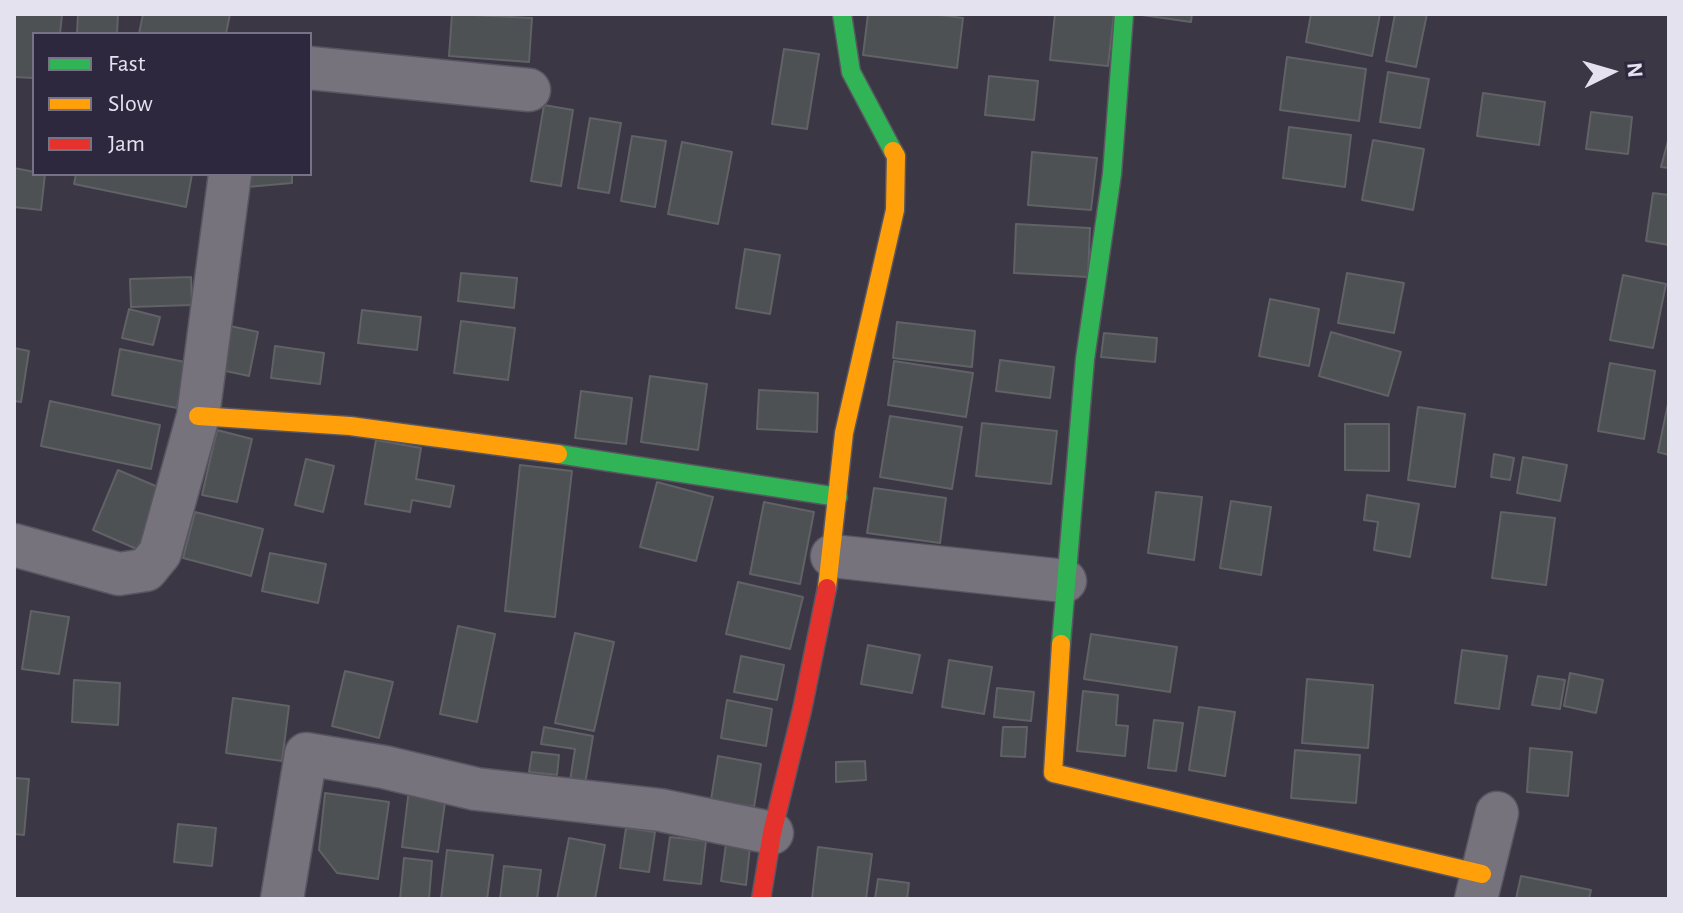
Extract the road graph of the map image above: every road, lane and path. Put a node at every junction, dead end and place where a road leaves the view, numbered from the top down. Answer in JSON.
{"nodes":[{"id":1,"x":842,"y":14,"type":"edge"},
{"id":2,"x":1124,"y":14,"type":"edge"},
{"id":3,"x":312,"y":68,"type":"edge"},
{"id":4,"x":529,"y":90,"type":"dead end"},
{"id":5,"x":230,"y":176,"type":"edge"},
{"id":6,"x":198,"y":416,"type":"junction"},
{"id":7,"x":838,"y":497,"type":"junction"},
{"id":8,"x":14,"y":545,"type":"edge"},
{"id":9,"x":832,"y":556,"type":"junction"},
{"id":10,"x":1065,"y":581,"type":"junction"},
{"id":11,"x":1497,"y":813,"type":"dead end"},
{"id":12,"x":772,"y":833,"type":"junction"},
{"id":13,"x":1479,"y":886,"type":"edge"},
{"id":14,"x":282,"y":899,"type":"edge"},
{"id":15,"x":761,"y":899,"type":"edge"}],
"edges":[{"from":1,"to":7,"type":"street"},
{"from":2,"to":10,"type":"street"},
{"from":3,"to":4,"type":"street"},
{"from":5,"to":6,"type":"street"},
{"from":6,"to":7,"type":"street"},
{"from":6,"to":8,"type":"street"},
{"from":7,"to":9,"type":"street"},
{"from":9,"to":10,"type":"street"},
{"from":9,"to":12,"type":"street"},
{"from":10,"to":13,"type":"street"},
{"from":11,"to":13,"type":"street"},
{"from":12,"to":14,"type":"street"},
{"from":12,"to":15,"type":"street"}]}
